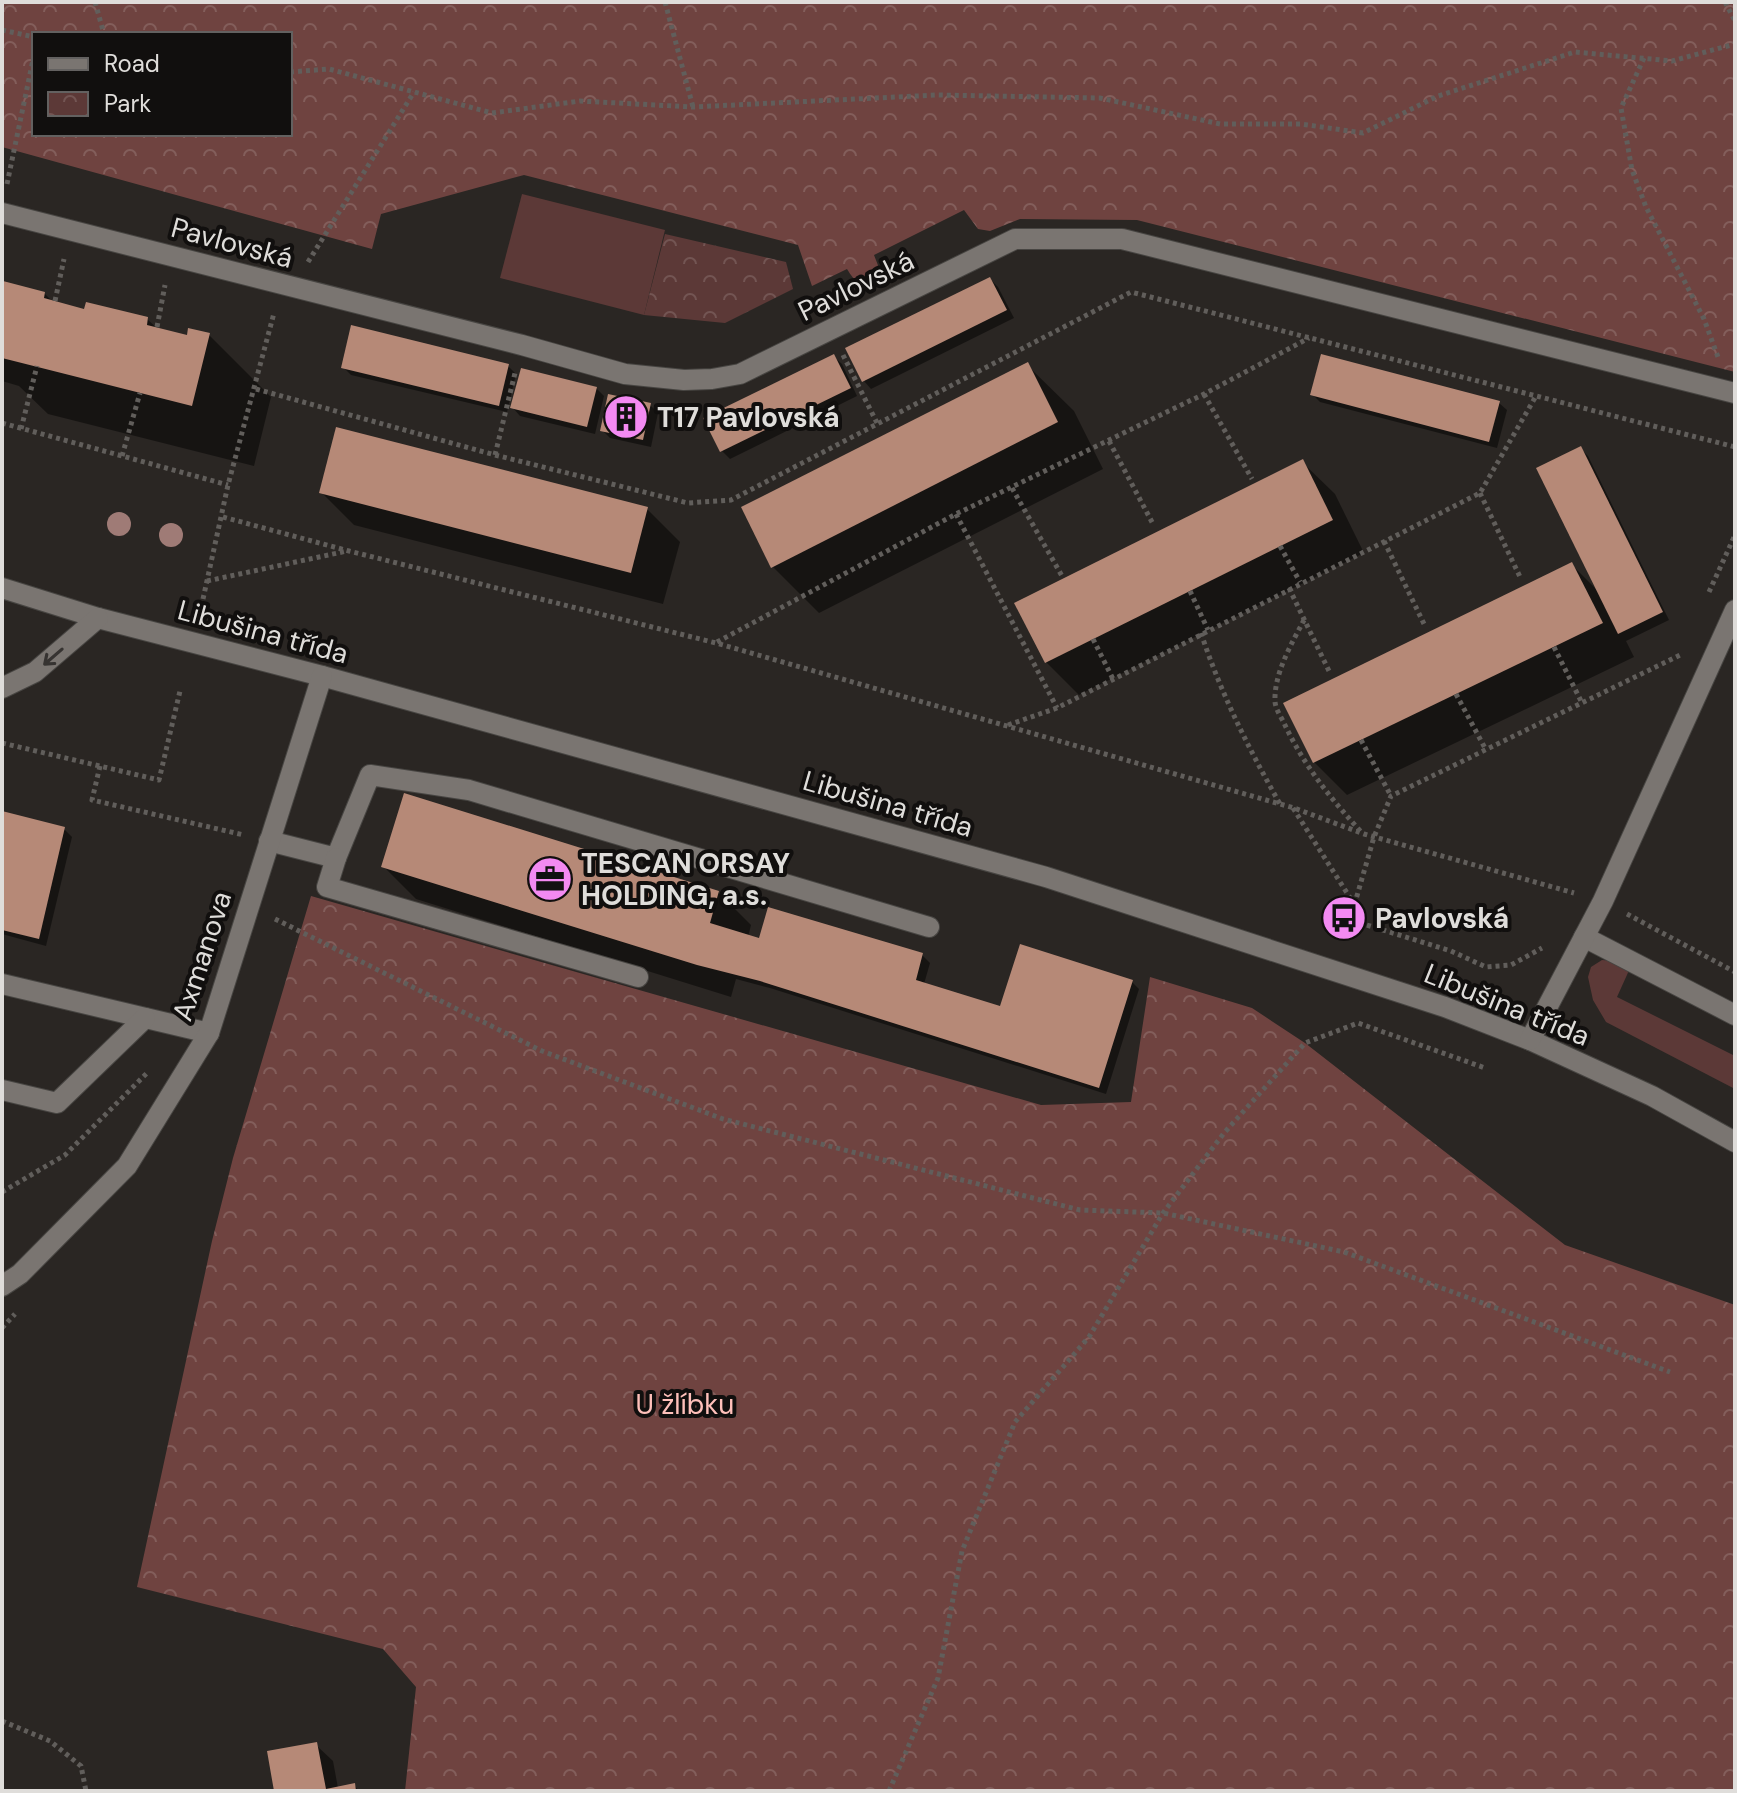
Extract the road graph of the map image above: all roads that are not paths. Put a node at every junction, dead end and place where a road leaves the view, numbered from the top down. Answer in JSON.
{"nodes":[{"id":1,"x":4,"y":203,"type":"edge"},
{"id":2,"x":1733,"y":392,"type":"edge"},
{"id":3,"x":2,"y":588,"type":"edge"},
{"id":4,"x":1735,"y":610,"type":"edge"},
{"id":5,"x":98,"y":618,"type":"junction"},
{"id":6,"x":322,"y":676,"type":"junction"},
{"id":7,"x":2,"y":688,"type":"edge"},
{"id":8,"x":269,"y":841,"type":"junction"},
{"id":9,"x":336,"y":858,"type":"junction"},
{"id":10,"x":929,"y":927,"type":"dead end"},
{"id":11,"x":1584,"y":937,"type":"junction"},
{"id":12,"x":638,"y":977,"type":"dead end"},
{"id":13,"x":2,"y":984,"type":"edge"},
{"id":14,"x":1735,"y":1015,"type":"edge"},
{"id":15,"x":145,"y":1018,"type":"junction"},
{"id":16,"x":209,"y":1033,"type":"junction"},
{"id":17,"x":1530,"y":1040,"type":"junction"},
{"id":18,"x":2,"y":1090,"type":"edge"},
{"id":19,"x":1735,"y":1142,"type":"edge"},
{"id":20,"x":2,"y":1286,"type":"edge"}],
"edges":[{"from":1,"to":2,"type":"street","name":"Pavlovská"},
{"from":3,"to":5,"type":"street","name":"Libušina třída"},
{"from":4,"to":11,"type":"street"},
{"from":5,"to":6,"type":"street","name":"Libušina třída"},
{"from":5,"to":7,"type":"street","one_way":true},
{"from":6,"to":8,"type":"street","name":"Axmanova"},
{"from":6,"to":17,"type":"street","name":"Libušina třída"},
{"from":8,"to":9,"type":"street"},
{"from":8,"to":16,"type":"street","name":"Axmanova"},
{"from":9,"to":10,"type":"street"},
{"from":9,"to":12,"type":"street"},
{"from":11,"to":14,"type":"street"},
{"from":11,"to":17,"type":"street"},
{"from":13,"to":15,"type":"street"},
{"from":15,"to":16,"type":"street"},
{"from":15,"to":18,"type":"street"},
{"from":16,"to":20,"type":"street","name":"Axmanova"},
{"from":17,"to":19,"type":"street","name":"Libušina třída"}]}
